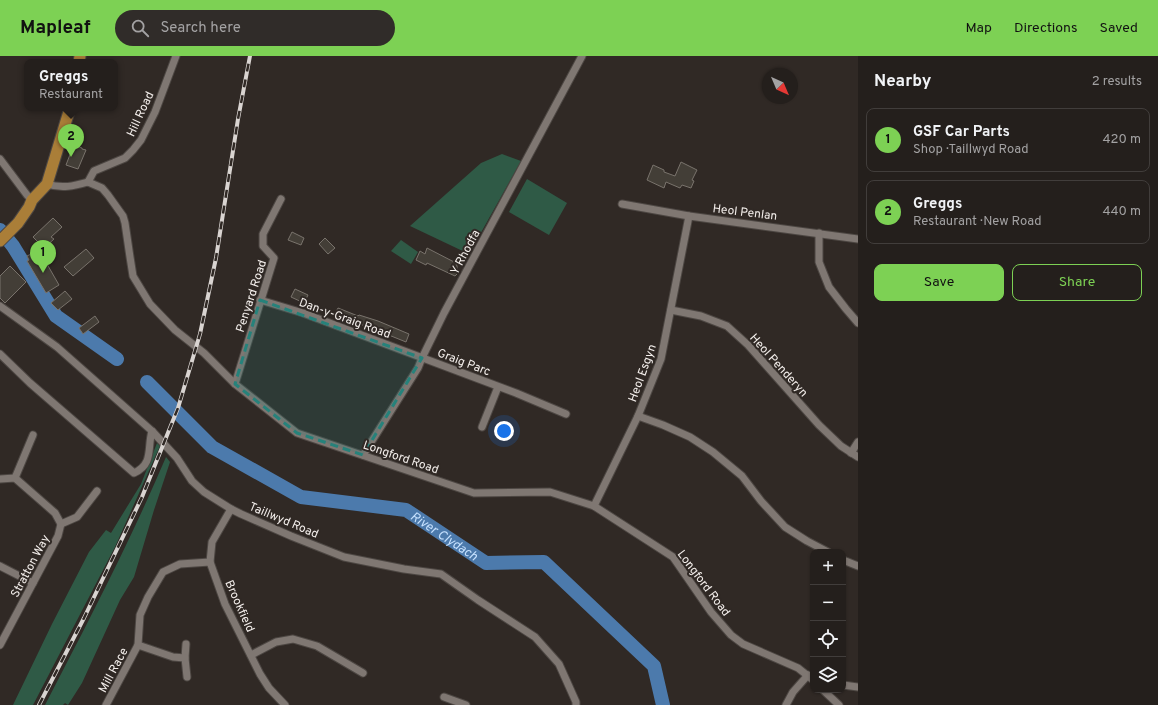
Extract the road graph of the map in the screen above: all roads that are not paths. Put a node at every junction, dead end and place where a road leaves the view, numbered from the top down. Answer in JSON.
{"nodes":[{"id":1,"x":176,"y":56,"type":"edge"},
{"id":2,"x":582,"y":56,"type":"edge"},
{"id":3,"x":69,"y":111,"type":"edge"},
{"id":4,"x":0,"y":159,"type":"edge"},
{"id":5,"x":88,"y":182,"type":"junction"},
{"id":6,"x":47,"y":184,"type":"junction"},
{"id":7,"x":281,"y":199,"type":"dead end"},
{"id":8,"x":32,"y":200,"type":"junction"},
{"id":9,"x":625,"y":204,"type":"dead end"},
{"id":10,"x":689,"y":216,"type":"junction"},
{"id":11,"x":819,"y":233,"type":"junction"},
{"id":12,"x":4,"y":238,"type":"edge"},
{"id":13,"x":858,"y":238,"type":"edge"},
{"id":14,"x":260,"y":300,"type":"junction"},
{"id":15,"x":0,"y":306,"type":"edge"},
{"id":16,"x":671,"y":310,"type":"junction"},
{"id":17,"x":858,"y":323,"type":"edge"},
{"id":18,"x":0,"y":354,"type":"edge"},
{"id":19,"x":422,"y":358,"type":"junction"},
{"id":20,"x":235,"y":384,"type":"junction"},
{"id":21,"x":498,"y":387,"type":"junction"},
{"id":22,"x":566,"y":414,"type":"dead end"},
{"id":23,"x":638,"y":416,"type":"junction"},
{"id":24,"x":482,"y":427,"type":"dead end"},
{"id":25,"x":152,"y":432,"type":"junction"},
{"id":26,"x":33,"y":435,"type":"dead end"},
{"id":27,"x":858,"y":442,"type":"edge"},
{"id":28,"x":363,"y":455,"type":"junction"},
{"id":29,"x":855,"y":455,"type":"edge"},
{"id":30,"x":15,"y":478,"type":"junction"},
{"id":31,"x":0,"y":479,"type":"edge"},
{"id":32,"x":97,"y":491,"type":"dead end"},
{"id":33,"x":594,"y":506,"type":"junction"},
{"id":34,"x":231,"y":509,"type":"junction"},
{"id":35,"x":61,"y":524,"type":"junction"},
{"id":36,"x":822,"y":549,"type":"edge"},
{"id":37,"x":846,"y":561,"type":"edge"},
{"id":38,"x":210,"y":562,"type":"junction"},
{"id":39,"x":0,"y":566,"type":"edge"},
{"id":40,"x":858,"y":566,"type":"edge"},
{"id":41,"x":33,"y":583,"type":"junction"},
{"id":42,"x":1,"y":643,"type":"edge"},
{"id":43,"x":186,"y":644,"type":"dead end"},
{"id":44,"x":138,"y":645,"type":"junction"},
{"id":45,"x":251,"y":655,"type":"junction"},
{"id":46,"x":185,"y":658,"type":"junction"},
{"id":47,"x":363,"y":673,"type":"dead end"},
{"id":48,"x":187,"y":677,"type":"dead end"},
{"id":49,"x":810,"y":677,"type":"edge"},
{"id":50,"x":810,"y":679,"type":"edge"},
{"id":51,"x":846,"y":685,"type":"edge"},
{"id":52,"x":858,"y":687,"type":"edge"},
{"id":53,"x":829,"y":693,"type":"edge"},
{"id":54,"x":444,"y":697,"type":"dead end"},
{"id":55,"x":106,"y":705,"type":"edge"},
{"id":56,"x":285,"y":705,"type":"edge"},
{"id":57,"x":466,"y":705,"type":"edge"},
{"id":58,"x":576,"y":705,"type":"edge"},
{"id":59,"x":786,"y":705,"type":"edge"},
{"id":60,"x":839,"y":705,"type":"edge"}],
"edges":[{"from":1,"to":5,"type":"street","name":"Hill Road"},
{"from":2,"to":19,"type":"street","name":"Y Rhodfa"},
{"from":3,"to":6,"type":"main road"},
{"from":4,"to":8,"type":"street"},
{"from":5,"to":6,"type":"street"},
{"from":5,"to":20,"type":"street","name":"Longford Road"},
{"from":6,"to":8,"type":"main road"},
{"from":7,"to":14,"type":"street","name":"Penyard Road"},
{"from":8,"to":12,"type":"main road"},
{"from":9,"to":10,"type":"street","name":"Heol Penlan"},
{"from":10,"to":11,"type":"street","name":"Heol Penlan"},
{"from":10,"to":16,"type":"street","name":"Heol Esgyn"},
{"from":11,"to":13,"type":"street","name":"Heol Penlan"},
{"from":11,"to":17,"type":"street"},
{"from":14,"to":19,"type":"street","name":"Dan-y-Graig Road"},
{"from":14,"to":20,"type":"street","name":"Penyard Road"},
{"from":15,"to":25,"type":"street","name":"Taillwyd Road"},
{"from":16,"to":23,"type":"street","name":"Heol Esgyn"},
{"from":16,"to":29,"type":"street","name":"Heol Penderyn"},
{"from":18,"to":25,"type":"street"},
{"from":19,"to":21,"type":"street","name":"Graig Parc"},
{"from":19,"to":28,"type":"street","name":"Y Rhodfa"},
{"from":20,"to":28,"type":"street","name":"Longford Road"},
{"from":21,"to":22,"type":"street","name":"Graig Parc"},
{"from":21,"to":24,"type":"street","name":"Graig Parc"},
{"from":23,"to":33,"type":"street","name":"Heol Esgyn"},
{"from":23,"to":36,"type":"street"},
{"from":25,"to":34,"type":"street","name":"Taillwyd Road"},
{"from":26,"to":30,"type":"street"},
{"from":27,"to":29,"type":"street"},
{"from":28,"to":33,"type":"street","name":"Longford Road"},
{"from":30,"to":31,"type":"street"},
{"from":30,"to":35,"type":"street","name":"Stratton Way"},
{"from":32,"to":35,"type":"street"},
{"from":33,"to":49,"type":"street","name":"Longford Road"},
{"from":34,"to":38,"type":"street","name":"Brookfield"},
{"from":34,"to":58,"type":"street","name":"Taillwyd Road"},
{"from":35,"to":41,"type":"street","name":"Stratton Way"},
{"from":37,"to":40,"type":"street"},
{"from":38,"to":44,"type":"street","name":"Mill Race"},
{"from":38,"to":45,"type":"street","name":"Brookfield"},
{"from":39,"to":41,"type":"street"},
{"from":41,"to":42,"type":"street","name":"Stratton Way"},
{"from":43,"to":46,"type":"street"},
{"from":44,"to":46,"type":"street","name":"Mill Race"},
{"from":44,"to":55,"type":"street","name":"Mill Race"},
{"from":45,"to":47,"type":"street"},
{"from":45,"to":56,"type":"street","name":"Brookfield"},
{"from":46,"to":48,"type":"street"},
{"from":50,"to":59,"type":"street"},
{"from":51,"to":52,"type":"street"},
{"from":53,"to":60,"type":"street"},
{"from":54,"to":57,"type":"street"}]}
